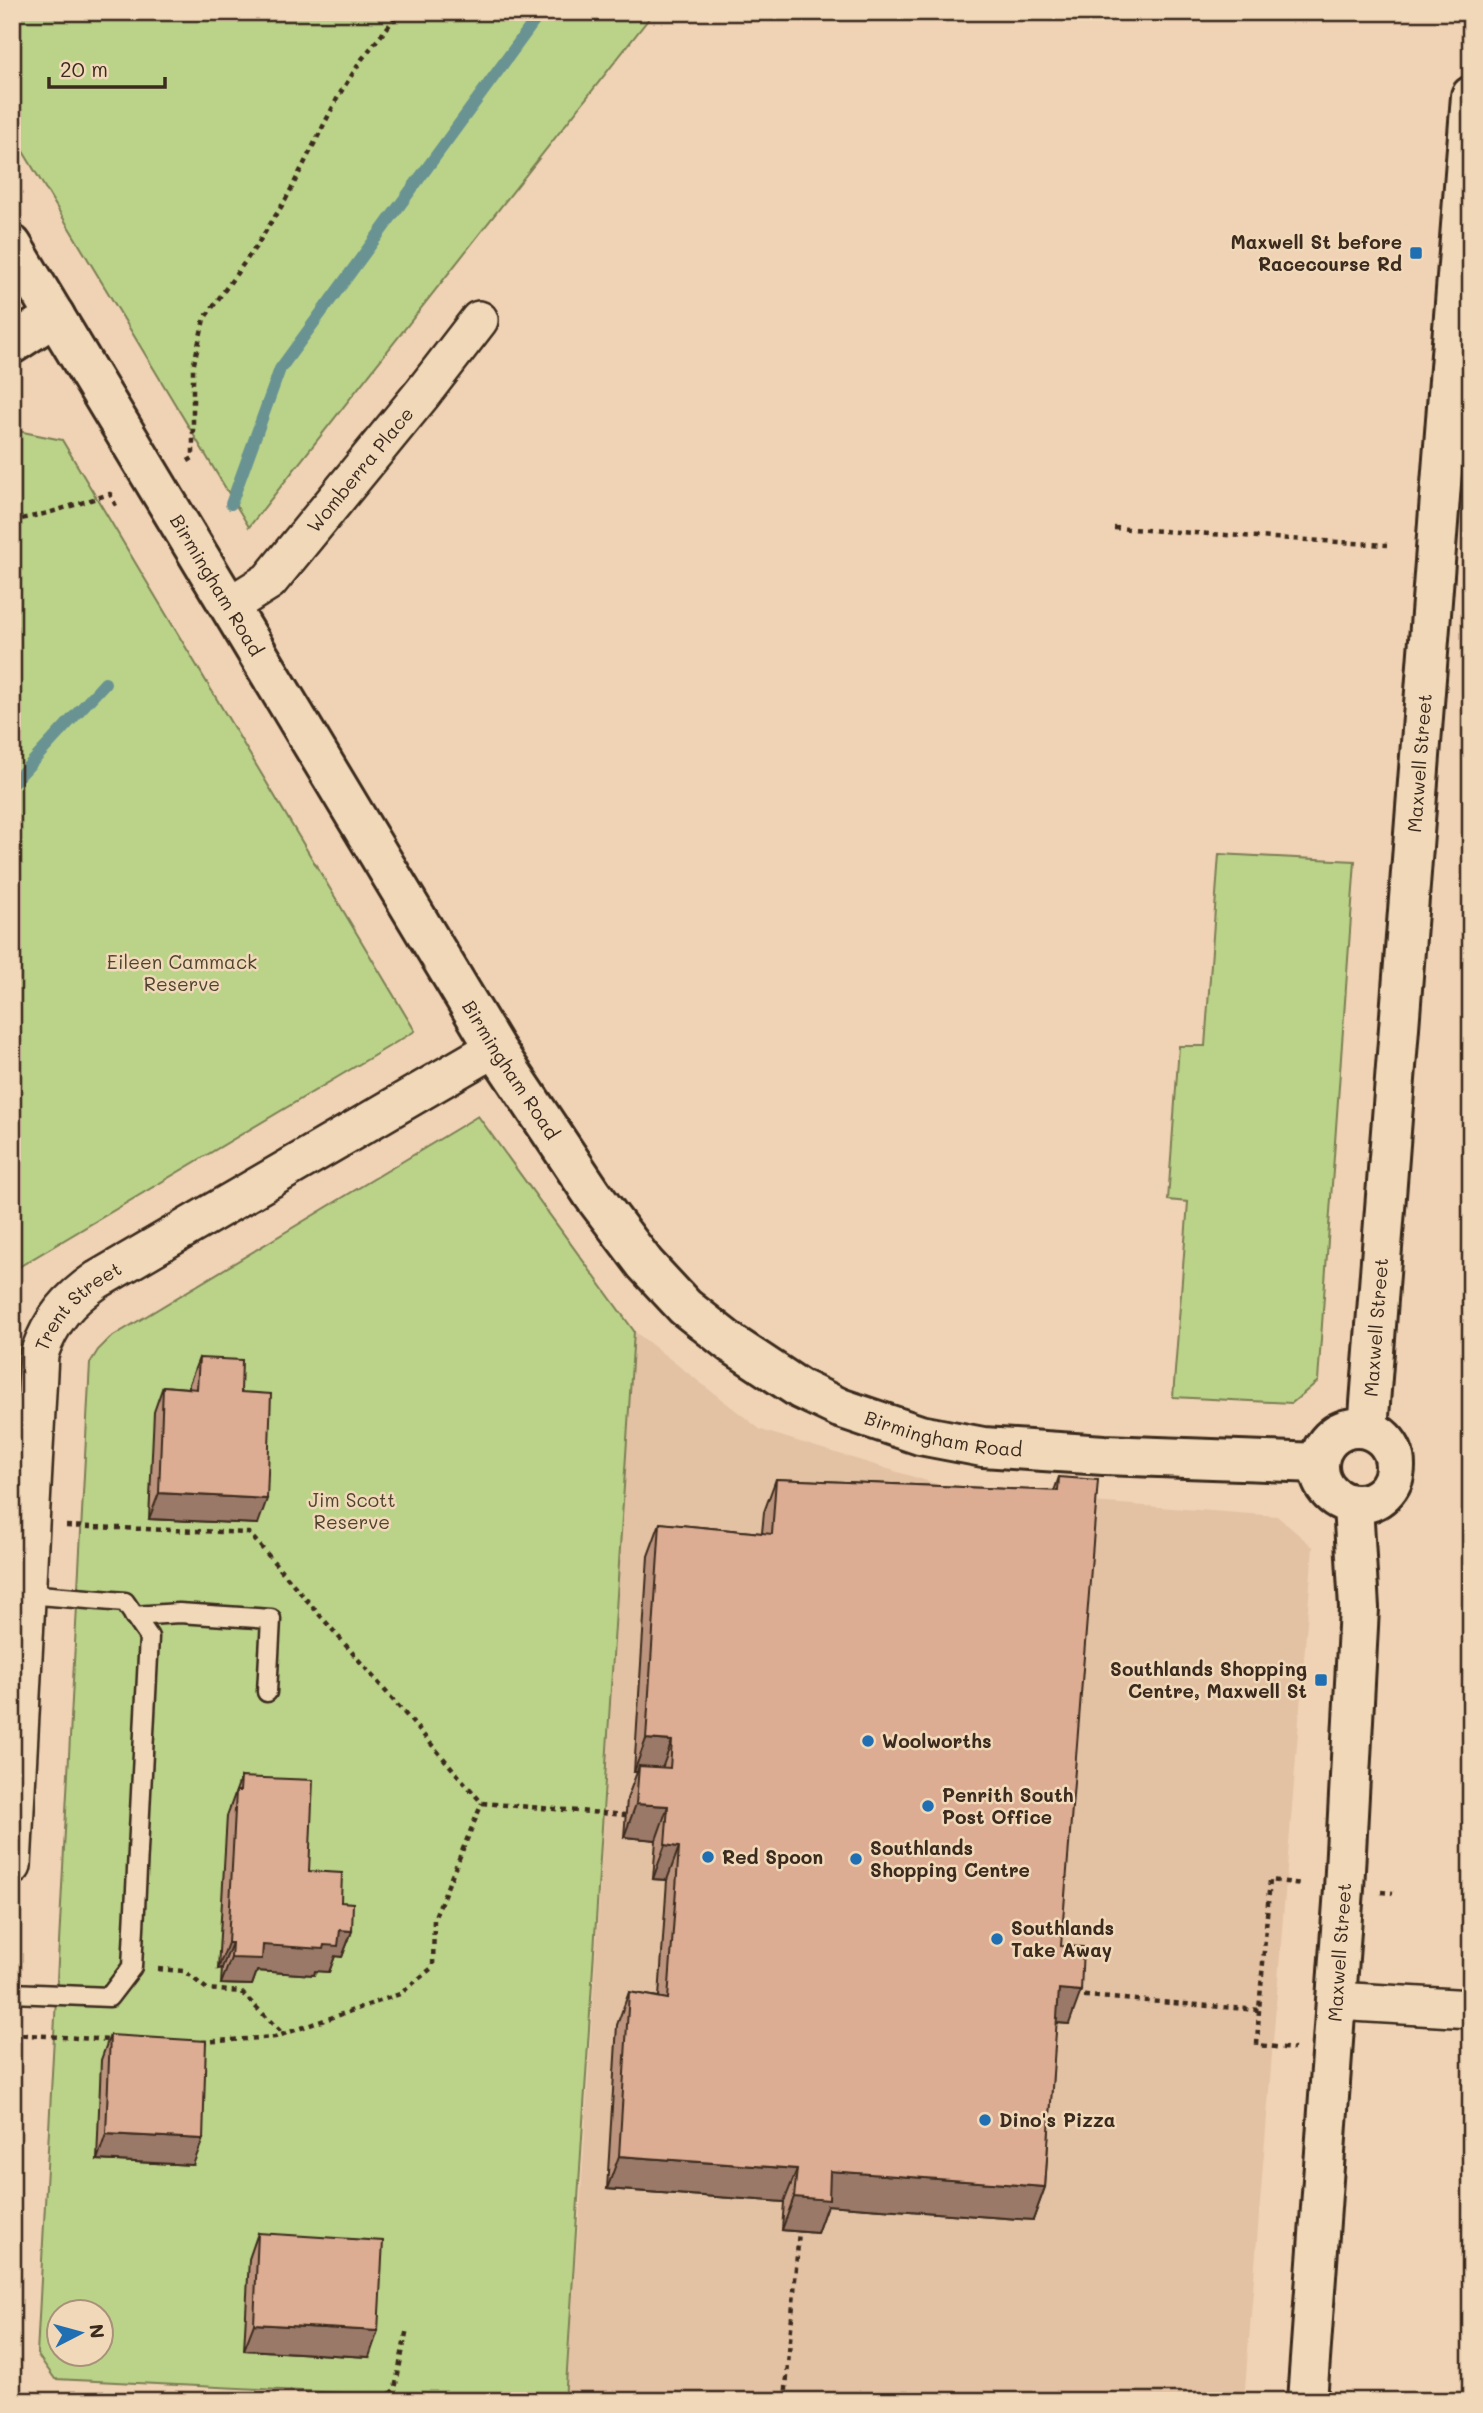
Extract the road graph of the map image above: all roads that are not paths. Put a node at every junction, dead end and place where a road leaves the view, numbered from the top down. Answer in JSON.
{"nodes":[{"id":1,"x":1471,"y":96,"type":"edge"},
{"id":2,"x":12,"y":245,"type":"edge"},
{"id":3,"x":55,"y":316,"type":"junction"},
{"id":4,"x":479,"y":320,"type":"dead end"},
{"id":5,"x":12,"y":344,"type":"edge"},
{"id":6,"x":229,"y":606,"type":"junction"},
{"id":7,"x":495,"y":1048,"type":"junction"},
{"id":8,"x":1368,"y":1429,"type":"junction"},
{"id":9,"x":1319,"y":1464,"type":"junction"},
{"id":10,"x":1353,"y":1504,"type":"junction"},
{"id":11,"x":26,"y":1594,"type":"junction"},
{"id":12,"x":134,"y":1616,"type":"junction"},
{"id":13,"x":267,"y":1692,"type":"dead end"},
{"id":14,"x":12,"y":1866,"type":"edge"},
{"id":15,"x":12,"y":1993,"type":"edge"},
{"id":16,"x":1336,"y":2001,"type":"junction"},
{"id":17,"x":1471,"y":2009,"type":"edge"},
{"id":18,"x":1307,"y":2401,"type":"edge"}],
"edges":[{"from":1,"to":8,"type":"main road","name":"Maxwell Street"},
{"from":2,"to":3,"type":"main road","name":"Birmingham Road"},
{"from":3,"to":5,"type":"main road"},
{"from":3,"to":6,"type":"main road","name":"Birmingham Road"},
{"from":4,"to":6,"type":"street","name":"Womberra Place"},
{"from":6,"to":7,"type":"main road","name":"Birmingham Road"},
{"from":7,"to":9,"type":"main road","name":"Birmingham Road"},
{"from":7,"to":11,"type":"street","name":"Trent Street"},
{"from":8,"to":9,"type":"main road"},
{"from":8,"to":10,"type":"main road"},
{"from":9,"to":10,"type":"main road"},
{"from":10,"to":16,"type":"main road","name":"Maxwell Street"},
{"from":11,"to":12,"type":"lane"},
{"from":11,"to":14,"type":"street","name":"Trent Street"},
{"from":12,"to":13,"type":"lane"},
{"from":12,"to":15,"type":"lane"},
{"from":16,"to":17,"type":"street"},
{"from":16,"to":18,"type":"main road","name":"Maxwell Street"}]}
